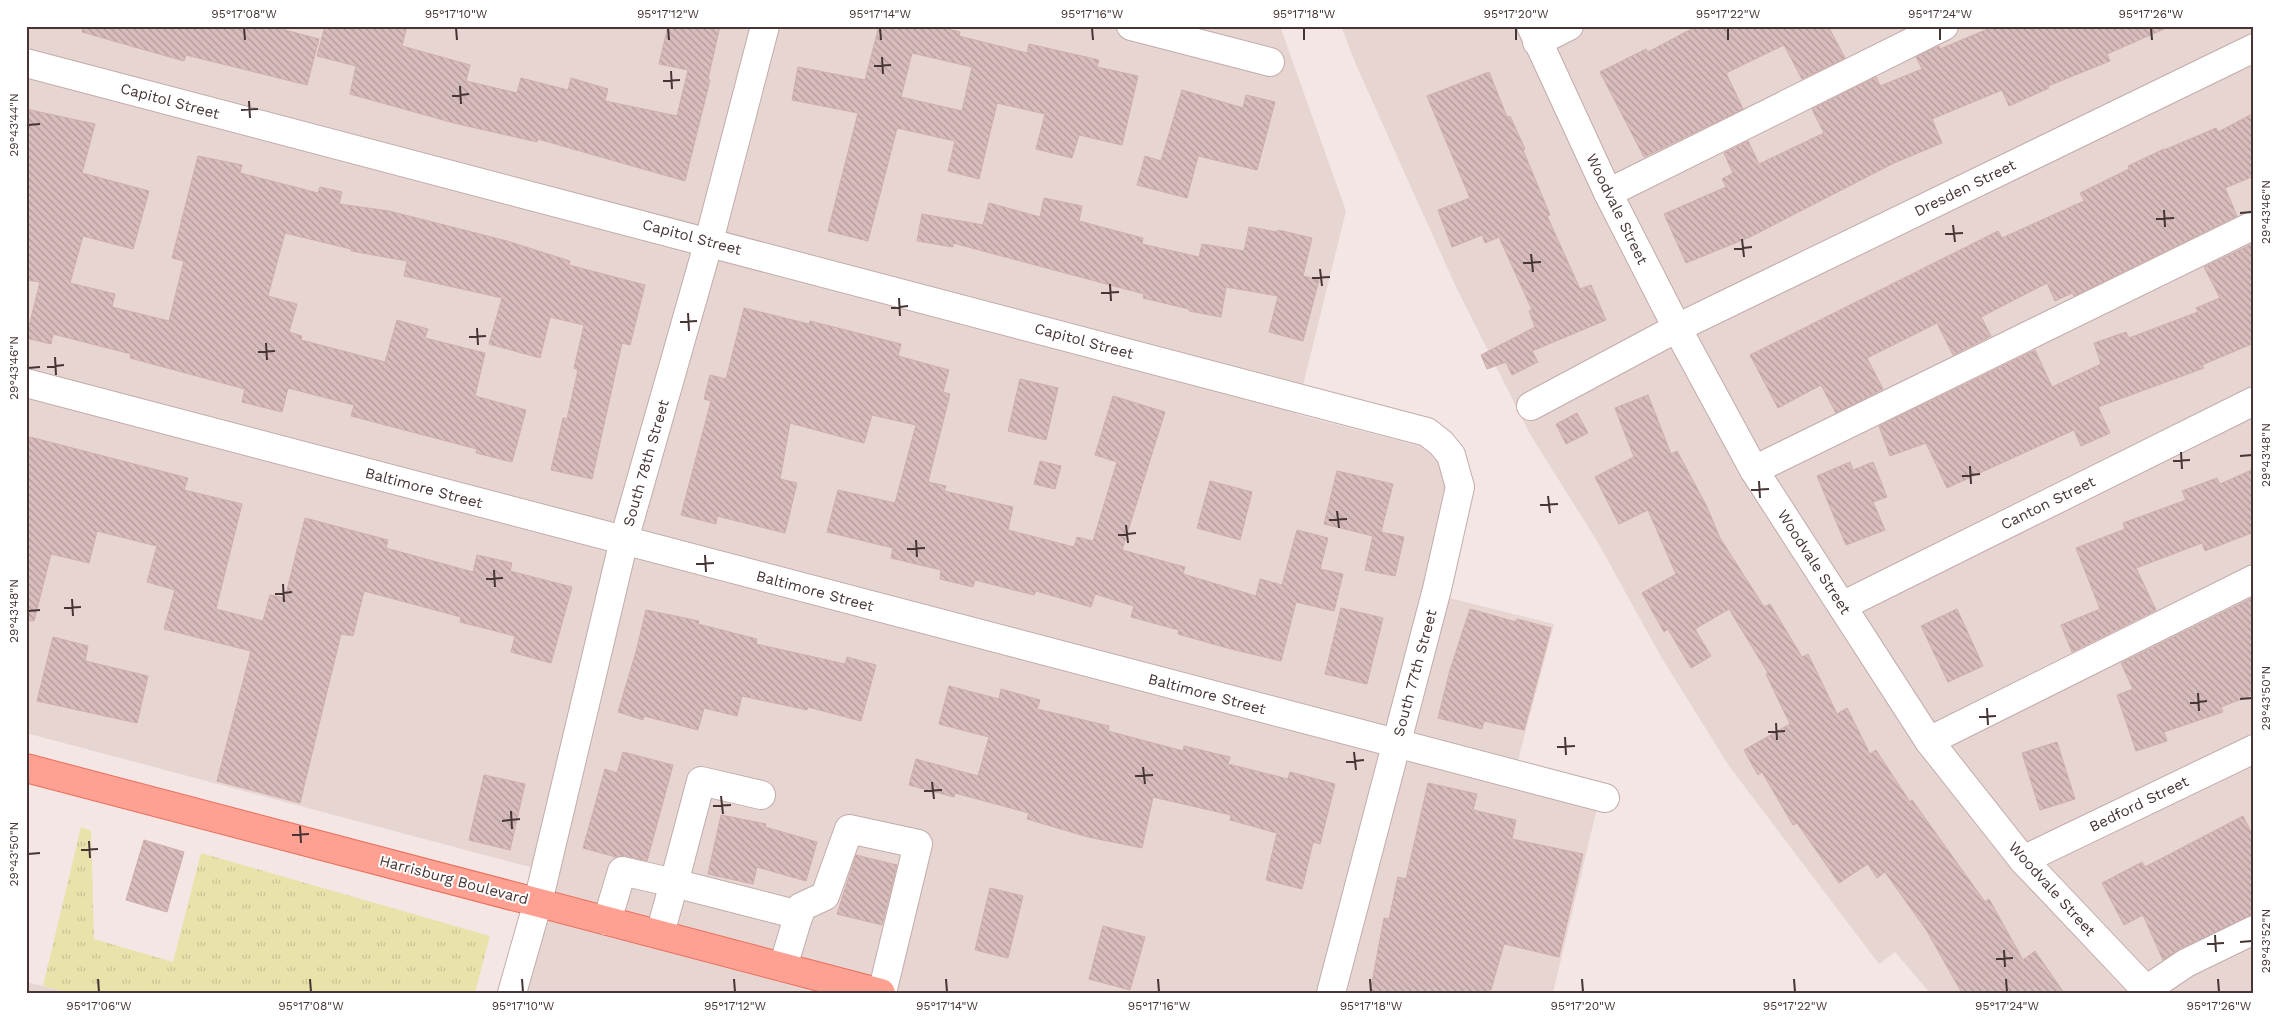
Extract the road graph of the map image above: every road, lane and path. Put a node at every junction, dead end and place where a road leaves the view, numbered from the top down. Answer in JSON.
{"nodes":[{"id":1,"x":765,"y":26,"type":"edge"},
{"id":2,"x":1131,"y":26,"type":"edge"},
{"id":3,"x":1569,"y":26,"type":"edge"},
{"id":4,"x":1944,"y":26,"type":"edge"},
{"id":5,"x":1534,"y":34,"type":"edge"},
{"id":6,"x":2254,"y":48,"type":"edge"},
{"id":7,"x":1270,"y":62,"type":"dead end"},
{"id":8,"x":26,"y":63,"type":"edge"},
{"id":9,"x":1608,"y":193,"type":"junction"},
{"id":10,"x":2254,"y":224,"type":"edge"},
{"id":11,"x":709,"y":242,"type":"junction"},
{"id":12,"x":1677,"y":328,"type":"junction"},
{"id":13,"x":26,"y":384,"type":"edge"},
{"id":14,"x":2254,"y":401,"type":"edge"},
{"id":15,"x":1531,"y":406,"type":"dead end"},
{"id":16,"x":1358,"y":414,"type":"joint"},
{"id":17,"x":1754,"y":470,"type":"junction"},
{"id":18,"x":624,"y":540,"type":"junction"},
{"id":19,"x":2254,"y":579,"type":"edge"},
{"id":20,"x":1842,"y":606,"type":"junction"},
{"id":21,"x":1929,"y":741,"type":"junction"},
{"id":22,"x":1396,"y":744,"type":"junction"},
{"id":23,"x":2254,"y":749,"type":"edge"},
{"id":24,"x":26,"y":768,"type":"edge"},
{"id":25,"x":761,"y":795,"type":"dead end"},
{"id":26,"x":1605,"y":798,"type":"dead end"},
{"id":27,"x":2023,"y":860,"type":"junction"},
{"id":28,"x":674,"y":883,"type":"junction"},
{"id":29,"x":538,"y":902,"type":"junction"},
{"id":30,"x":799,"y":915,"type":"junction"},
{"id":31,"x":607,"y":920,"type":"junction"},
{"id":32,"x":2254,"y":930,"type":"edge"},
{"id":33,"x":660,"y":934,"type":"junction"},
{"id":34,"x":783,"y":967,"type":"junction"},
{"id":35,"x":2147,"y":991,"type":"edge"},
{"id":36,"x":512,"y":993,"type":"edge"},
{"id":37,"x":882,"y":993,"type":"edge"},
{"id":38,"x":1330,"y":993,"type":"edge"}],
"edges":[{"from":1,"to":11,"type":"street","name":"South 78th Street"},
{"from":2,"to":7,"type":"street"},
{"from":3,"to":5,"type":"street"},
{"from":4,"to":9,"type":"street"},
{"from":5,"to":9,"type":"street","name":"Woodvale Street"},
{"from":6,"to":12,"type":"street","name":"Dresden Street"},
{"from":8,"to":11,"type":"street","name":"Capitol Street"},
{"from":9,"to":12,"type":"street","name":"Woodvale Street"},
{"from":10,"to":17,"type":"street"},
{"from":11,"to":16,"type":"street","name":"Capitol Street"},
{"from":11,"to":18,"type":"street","name":"South 78th Street"},
{"from":12,"to":15,"type":"street","name":"Dresden Street"},
{"from":12,"to":17,"type":"street","name":"Woodvale Street"},
{"from":13,"to":18,"type":"street","name":"Baltimore Street"},
{"from":14,"to":20,"type":"street","name":"Canton Street"},
{"from":16,"to":22,"type":"street","name":"South 77th Street"},
{"from":17,"to":20,"type":"street","name":"Woodvale Street"},
{"from":18,"to":22,"type":"street","name":"Baltimore Street"},
{"from":18,"to":29,"type":"street","name":"South 78th Street"},
{"from":19,"to":21,"type":"street"},
{"from":20,"to":21,"type":"street","name":"Woodvale Street"},
{"from":21,"to":27,"type":"street","name":"Woodvale Street"},
{"from":22,"to":26,"type":"street","name":"Baltimore Street"},
{"from":22,"to":38,"type":"street","name":"South 77th Street"},
{"from":23,"to":27,"type":"street","name":"Bedford Street"},
{"from":24,"to":29,"type":"main road","name":"Harrisburg Boulevard"},
{"from":25,"to":28,"type":"street"},
{"from":27,"to":35,"type":"street","name":"Woodvale Street"},
{"from":28,"to":30,"type":"street"},
{"from":28,"to":31,"type":"street"},
{"from":28,"to":33,"type":"street"},
{"from":29,"to":31,"type":"main road","name":"Harrisburg Boulevard"},
{"from":29,"to":36,"type":"street","name":"South 78th Street"},
{"from":30,"to":34,"type":"street"},
{"from":30,"to":37,"type":"street"},
{"from":31,"to":33,"type":"main road","name":"Harrisburg Boulevard"},
{"from":32,"to":35,"type":"street"},
{"from":33,"to":34,"type":"main road","name":"Harrisburg Boulevard"},
{"from":34,"to":37,"type":"main road","name":"Harrisburg Boulevard"}]}
